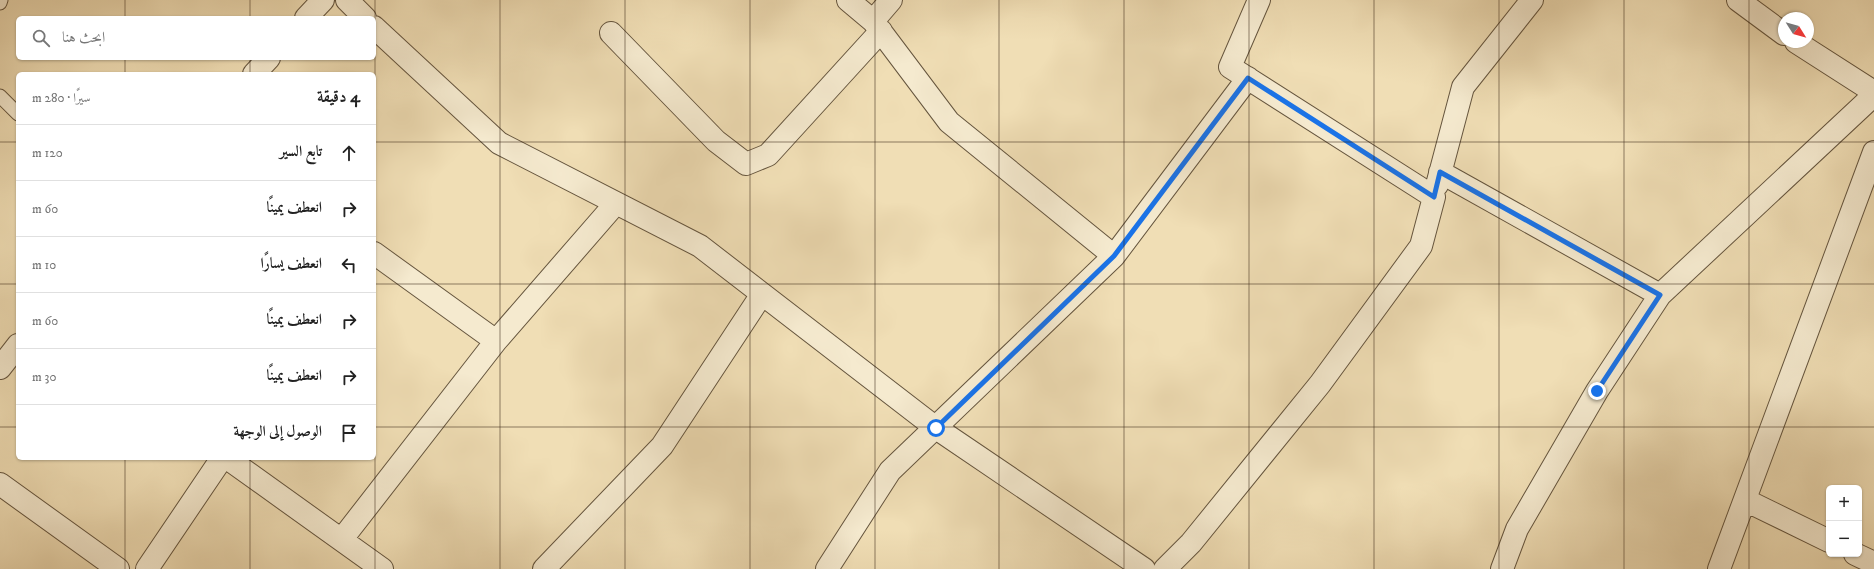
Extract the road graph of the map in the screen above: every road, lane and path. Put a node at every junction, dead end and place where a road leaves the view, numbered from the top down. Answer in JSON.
{"nodes":[{"id":1,"x":1,"y":0,"type":"edge"},
{"id":2,"x":323,"y":0,"type":"edge"},
{"id":3,"x":347,"y":0,"type":"edge"},
{"id":4,"x":848,"y":0,"type":"edge"},
{"id":5,"x":891,"y":0,"type":"edge"},
{"id":6,"x":1259,"y":0,"type":"edge"},
{"id":7,"x":1532,"y":0,"type":"edge"},
{"id":8,"x":1738,"y":0,"type":"edge"},
{"id":9,"x":0,"y":3,"type":"edge"},
{"id":10,"x":308,"y":16,"type":"edge"},
{"id":11,"x":363,"y":16,"type":"edge"},
{"id":12,"x":877,"y":26,"type":"junction"},
{"id":13,"x":376,"y":29,"type":"edge"},
{"id":14,"x":1778,"y":30,"type":"edge"},
{"id":15,"x":611,"y":33,"type":"dead end"},
{"id":16,"x":1805,"y":48,"type":"edge"},
{"id":17,"x":267,"y":60,"type":"edge"},
{"id":18,"x":256,"y":72,"type":"edge"},
{"id":19,"x":1248,"y":78,"type":"junction"},
{"id":20,"x":1874,"y":92,"type":"edge"},
{"id":21,"x":1874,"y":95,"type":"edge"},
{"id":22,"x":0,"y":96,"type":"edge"},
{"id":23,"x":16,"y":112,"type":"edge"},
{"id":24,"x":1874,"y":152,"type":"edge"},
{"id":25,"x":1440,"y":172,"type":"junction"},
{"id":26,"x":1434,"y":197,"type":"junction"},
{"id":27,"x":616,"y":203,"type":"junction"},
{"id":28,"x":376,"y":254,"type":"edge"},
{"id":29,"x":1114,"y":256,"type":"junction"},
{"id":30,"x":762,"y":294,"type":"junction"},
{"id":31,"x":1660,"y":295,"type":"junction"},
{"id":32,"x":496,"y":341,"type":"junction"},
{"id":33,"x":16,"y":348,"type":"edge"},
{"id":34,"x":0,"y":368,"type":"edge"},
{"id":35,"x":936,"y":428,"type":"junction"},
{"id":36,"x":221,"y":460,"type":"edge"},
{"id":37,"x":231,"y":460,"type":"edge"},
{"id":38,"x":0,"y":484,"type":"edge"},
{"id":39,"x":1745,"y":500,"type":"junction"},
{"id":40,"x":342,"y":539,"type":"junction"},
{"id":41,"x":1826,"y":540,"type":"edge"},
{"id":42,"x":1861,"y":557,"type":"edge"},
{"id":43,"x":1874,"y":563,"type":"edge"},
{"id":44,"x":118,"y":569,"type":"edge"},
{"id":45,"x":147,"y":569,"type":"edge"},
{"id":46,"x":382,"y":569,"type":"edge"},
{"id":47,"x":544,"y":569,"type":"edge"},
{"id":48,"x":827,"y":569,"type":"edge"},
{"id":49,"x":1144,"y":569,"type":"edge"},
{"id":50,"x":1165,"y":569,"type":"edge"},
{"id":51,"x":1502,"y":569,"type":"edge"},
{"id":52,"x":1719,"y":569,"type":"edge"}],
"edges":[{"from":1,"to":9,"type":"lane"},
{"from":2,"to":10,"type":"street"},
{"from":3,"to":11,"type":"street"},
{"from":4,"to":12,"type":"street"},
{"from":5,"to":12,"type":"street"},
{"from":6,"to":19,"type":"street"},
{"from":7,"to":25,"type":"street"},
{"from":8,"to":14,"type":"street"},
{"from":12,"to":15,"type":"street"},
{"from":12,"to":29,"type":"street"},
{"from":13,"to":27,"type":"street"},
{"from":16,"to":20,"type":"street"},
{"from":17,"to":18,"type":"street"},
{"from":19,"to":26,"type":"street"},
{"from":19,"to":29,"type":"street"},
{"from":21,"to":31,"type":"street"},
{"from":22,"to":23,"type":"lane"},
{"from":24,"to":39,"type":"street"},
{"from":25,"to":26,"type":"street"},
{"from":25,"to":31,"type":"street"},
{"from":26,"to":50,"type":"street"},
{"from":27,"to":30,"type":"street"},
{"from":27,"to":32,"type":"street"},
{"from":28,"to":32,"type":"street"},
{"from":29,"to":35,"type":"street"},
{"from":30,"to":35,"type":"street"},
{"from":30,"to":47,"type":"street"},
{"from":31,"to":51,"type":"street"},
{"from":32,"to":40,"type":"street"},
{"from":33,"to":34,"type":"street"},
{"from":35,"to":48,"type":"street"},
{"from":35,"to":49,"type":"street"},
{"from":36,"to":45,"type":"street"},
{"from":37,"to":40,"type":"street"},
{"from":38,"to":44,"type":"street"},
{"from":39,"to":41,"type":"street"},
{"from":39,"to":52,"type":"street"},
{"from":40,"to":46,"type":"street"},
{"from":42,"to":43,"type":"street"}]}
